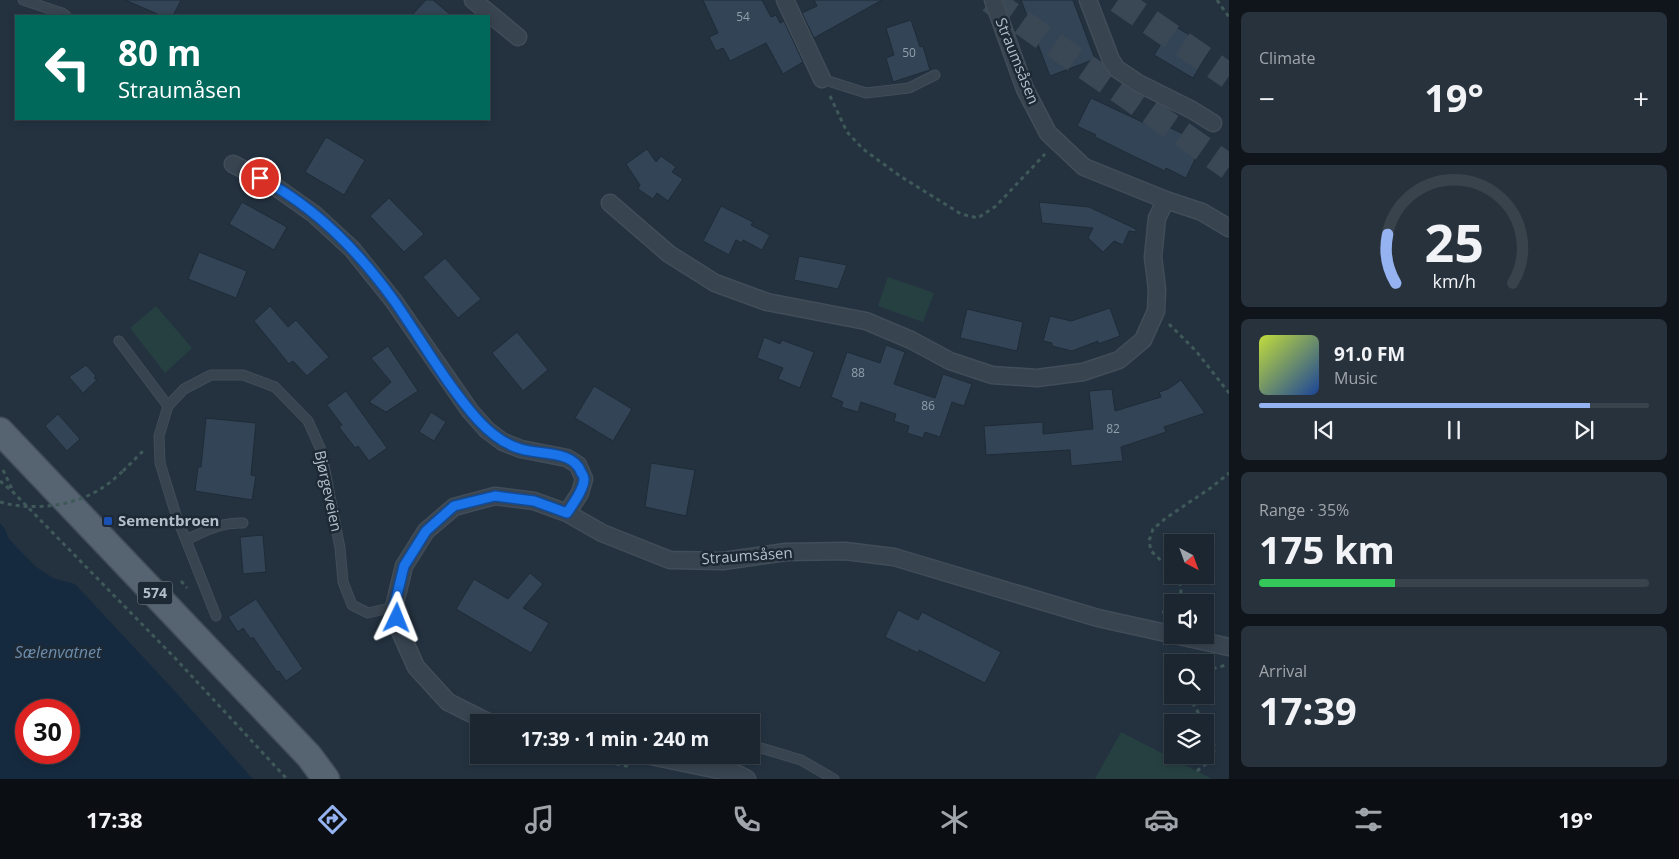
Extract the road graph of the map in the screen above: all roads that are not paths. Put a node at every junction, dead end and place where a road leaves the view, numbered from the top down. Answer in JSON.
{"nodes":[{"id":1,"x":23,"y":0,"type":"edge"},
{"id":2,"x":473,"y":0,"type":"edge"},
{"id":3,"x":785,"y":0,"type":"edge"},
{"id":4,"x":993,"y":0,"type":"edge"},
{"id":5,"x":1088,"y":0,"type":"edge"},
{"id":6,"x":65,"y":15,"type":"edge"},
{"id":7,"x":518,"y":38,"type":"dead end"},
{"id":8,"x":936,"y":75,"type":"dead end"},
{"id":9,"x":822,"y":80,"type":"joint"},
{"id":10,"x":1213,"y":123,"type":"dead end"},
{"id":11,"x":233,"y":164,"type":"dead end"},
{"id":12,"x":1166,"y":200,"type":"junction"},
{"id":13,"x":610,"y":203,"type":"dead end"},
{"id":14,"x":1229,"y":228,"type":"edge"},
{"id":15,"x":119,"y":342,"type":"dead end"},
{"id":16,"x":168,"y":406,"type":"junction"},
{"id":17,"x":0,"y":431,"type":"edge"},
{"id":18,"x":567,"y":513,"type":"junction"},
{"id":19,"x":243,"y":523,"type":"dead end"},
{"id":20,"x":186,"y":540,"type":"junction"},
{"id":21,"x":394,"y":607,"type":"junction"},
{"id":22,"x":216,"y":616,"type":"dead end"},
{"id":23,"x":1229,"y":647,"type":"edge"},
{"id":24,"x":472,"y":714,"type":"edge"},
{"id":25,"x":760,"y":748,"type":"edge"},
{"id":26,"x":309,"y":756,"type":"junction"},
{"id":27,"x":659,"y":764,"type":"edge"},
{"id":28,"x":326,"y":779,"type":"edge"},
{"id":29,"x":339,"y":779,"type":"edge"},
{"id":30,"x":747,"y":779,"type":"edge"},
{"id":31,"x":834,"y":779,"type":"edge"}],
"edges":[{"from":1,"to":6,"type":"lane"},
{"from":2,"to":7,"type":"street"},
{"from":3,"to":9,"type":"street"},
{"from":4,"to":12,"type":"street","name":"Straumsåsen"},
{"from":5,"to":10,"type":"street"},
{"from":8,"to":9,"type":"lane"},
{"from":11,"to":18,"type":"street"},
{"from":12,"to":13,"type":"street"},
{"from":12,"to":14,"type":"street","name":"Straumsåsen"},
{"from":15,"to":16,"type":"lane"},
{"from":16,"to":20,"type":"lane","name":"Bjørgeveien"},
{"from":16,"to":21,"type":"lane","name":"Bjørgeveien"},
{"from":17,"to":26,"type":"main road","number":"574"},
{"from":18,"to":21,"type":"street","name":"Straumsåsen"},
{"from":18,"to":23,"type":"street","name":"Straumsåsen"},
{"from":19,"to":20,"type":"lane"},
{"from":20,"to":22,"type":"lane","name":"Bjørgeveien"},
{"from":21,"to":24,"type":"street","name":"Straumsåsen"},
{"from":25,"to":31,"type":"lane"},
{"from":26,"to":28,"type":"main road","number":"574"},
{"from":26,"to":29,"type":"main road","number":"574"},
{"from":27,"to":30,"type":"street"}]}
